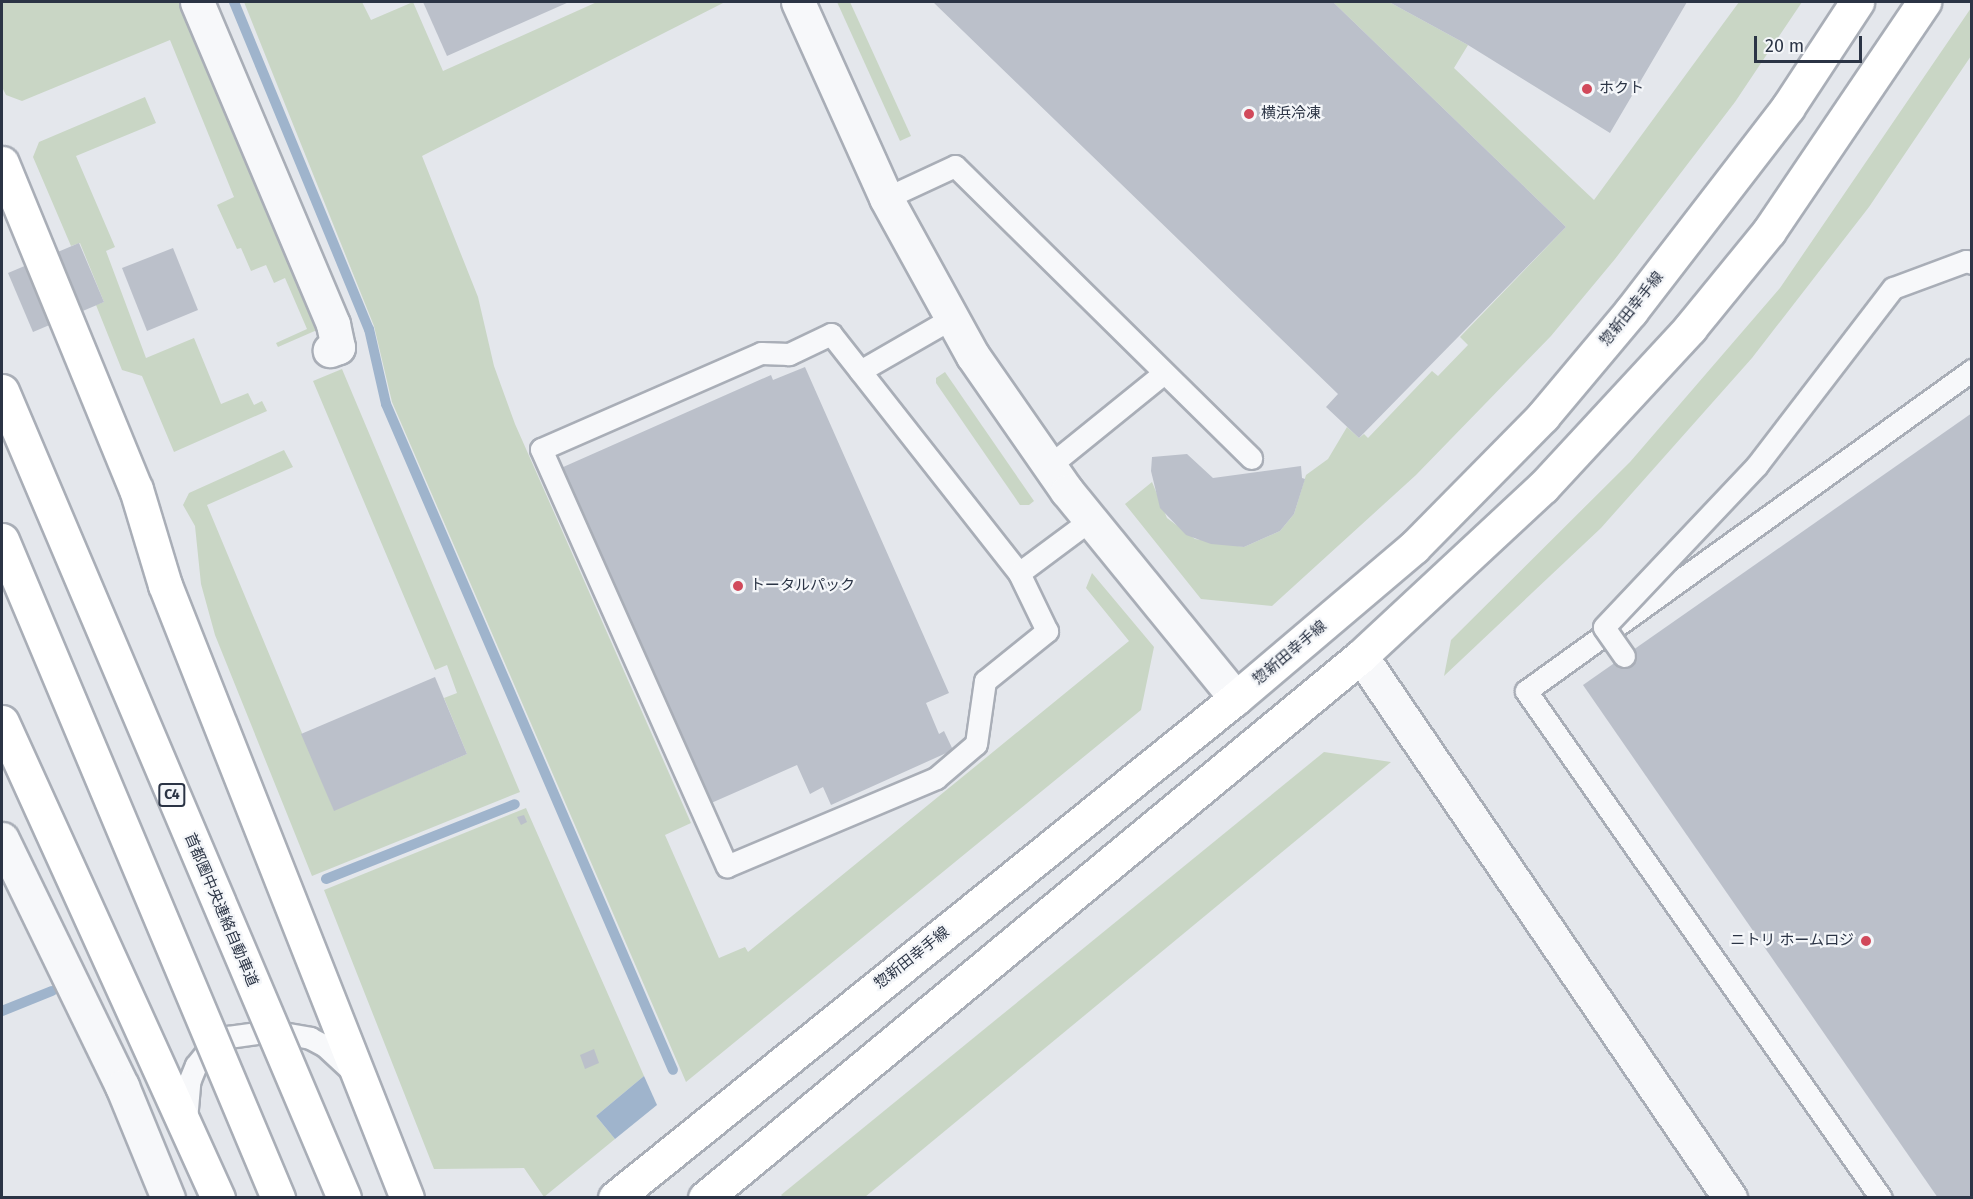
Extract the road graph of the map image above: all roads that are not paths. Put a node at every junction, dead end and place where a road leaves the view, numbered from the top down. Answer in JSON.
{"nodes":[{"id":1,"x":197,"y":2,"type":"edge"},
{"id":2,"x":798,"y":2,"type":"edge"},
{"id":3,"x":1857,"y":2,"type":"edge"},
{"id":4,"x":1924,"y":2,"type":"edge"},
{"id":5,"x":2,"y":163,"type":"edge"},
{"id":6,"x":886,"y":198,"type":"junction"},
{"id":7,"x":1971,"y":263,"type":"edge"},
{"id":8,"x":952,"y":318,"type":"junction"},
{"id":9,"x":330,"y":350,"type":"dead end"},
{"id":10,"x":1971,"y":370,"type":"edge"},
{"id":11,"x":860,"y":371,"type":"junction"},
{"id":12,"x":1164,"y":373,"type":"junction"},
{"id":13,"x":2,"y":391,"type":"edge"},
{"id":14,"x":1251,"y":458,"type":"dead end"},
{"id":15,"x":1049,"y":466,"type":"junction"},
{"id":16,"x":1090,"y":519,"type":"junction"},
{"id":17,"x":2,"y":540,"type":"edge"},
{"id":18,"x":1019,"y":573,"type":"junction"},
{"id":19,"x":1361,"y":656,"type":"junction"},
{"id":20,"x":1624,"y":656,"type":"dead end"},
{"id":21,"x":1236,"y":698,"type":"junction"},
{"id":22,"x":2,"y":722,"type":"edge"},
{"id":23,"x":2,"y":839,"type":"edge"},
{"id":24,"x":355,"y":1074,"type":"junction"},
{"id":25,"x":186,"y":1121,"type":"junction"},
{"id":26,"x":168,"y":1197,"type":"edge"},
{"id":27,"x":218,"y":1197,"type":"edge"},
{"id":28,"x":278,"y":1197,"type":"edge"},
{"id":29,"x":344,"y":1197,"type":"edge"},
{"id":30,"x":407,"y":1197,"type":"edge"},
{"id":31,"x":615,"y":1197,"type":"edge"},
{"id":32,"x":705,"y":1197,"type":"edge"},
{"id":33,"x":1730,"y":1197,"type":"edge"},
{"id":34,"x":1881,"y":1197,"type":"edge"}],
"edges":[{"from":1,"to":9,"type":"street"},
{"from":2,"to":6,"type":"street"},
{"from":3,"to":21,"type":"main road","name":"惣新田幸手線"},
{"from":4,"to":19,"type":"main road"},
{"from":5,"to":24,"type":"main road"},
{"from":6,"to":8,"type":"street"},
{"from":6,"to":12,"type":"lane"},
{"from":7,"to":20,"type":"lane","bridge":true},
{"from":8,"to":11,"type":"lane"},
{"from":8,"to":15,"type":"street"},
{"from":10,"to":34,"type":"lane"},
{"from":11,"to":18,"type":"lane"},
{"from":11,"to":18,"type":"lane"},
{"from":12,"to":14,"type":"lane"},
{"from":12,"to":15,"type":"lane"},
{"from":13,"to":29,"type":"main road","name":"首都圏中央連絡自動車道","number":"C4","bridge":true},
{"from":15,"to":16,"type":"street"},
{"from":16,"to":18,"type":"lane"},
{"from":16,"to":21,"type":"street"},
{"from":17,"to":28,"type":"main road","bridge":true},
{"from":19,"to":32,"type":"main road"},
{"from":19,"to":33,"type":"street"},
{"from":21,"to":31,"type":"main road","name":"惣新田幸手線"},
{"from":22,"to":25,"type":"main road"},
{"from":23,"to":26,"type":"street"},
{"from":24,"to":25,"type":"lane"},
{"from":24,"to":30,"type":"main road"},
{"from":25,"to":27,"type":"main road"}]}
